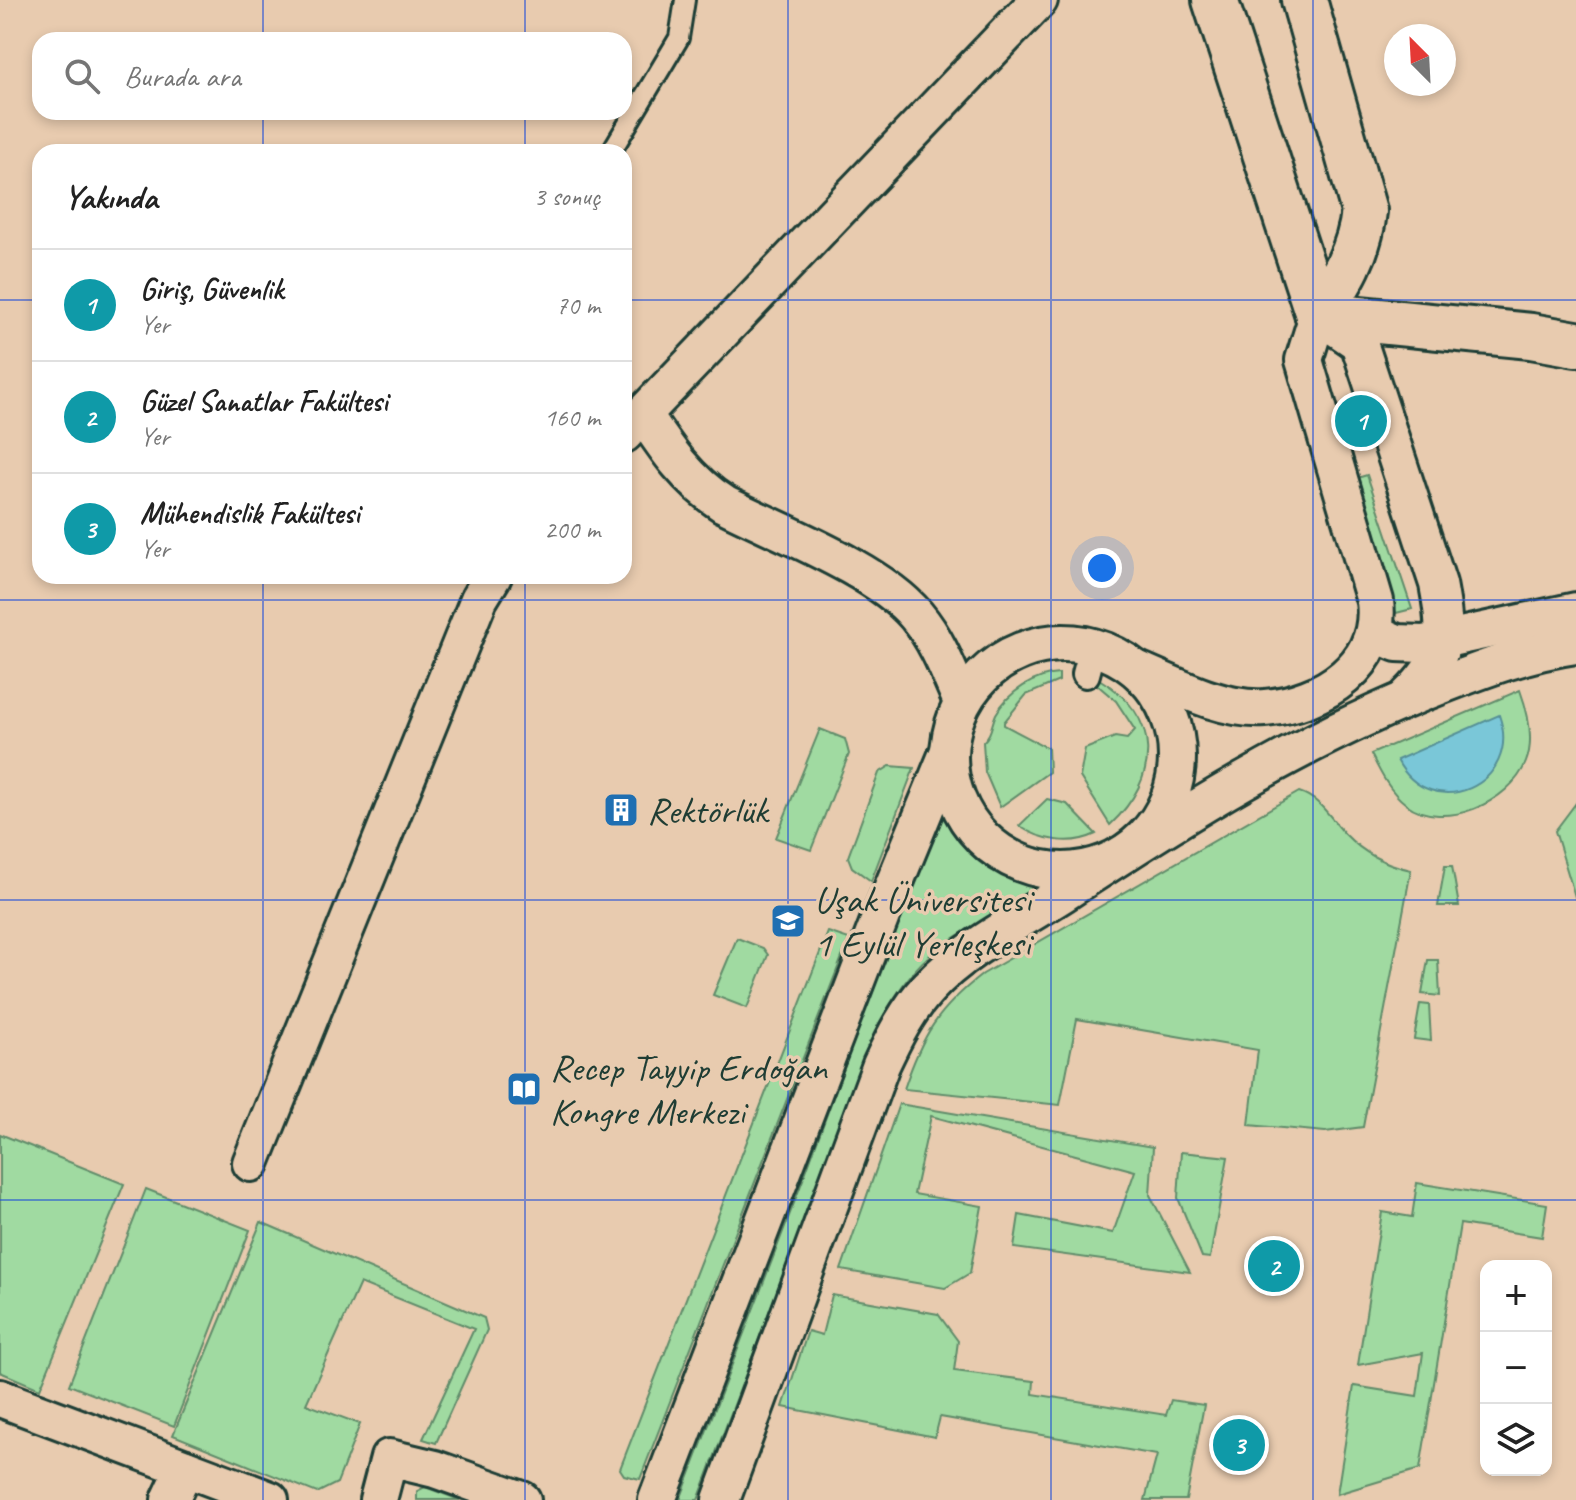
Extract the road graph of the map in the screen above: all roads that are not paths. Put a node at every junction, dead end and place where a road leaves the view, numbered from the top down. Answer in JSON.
{"nodes":[{"id":1,"x":685,"y":0,"type":"edge"},
{"id":2,"x":1039,"y":0,"type":"edge"},
{"id":3,"x":1215,"y":0,"type":"edge"},
{"id":4,"x":1304,"y":0,"type":"edge"},
{"id":5,"x":632,"y":117,"type":"edge"},
{"id":6,"x":630,"y":120,"type":"edge"},
{"id":7,"x":616,"y":144,"type":"edge"},
{"id":8,"x":1318,"y":315,"type":"junction"},
{"id":9,"x":1576,"y":344,"type":"edge"},
{"id":10,"x":634,"y":425,"type":"edge"},
{"id":11,"x":488,"y":584,"type":"edge"},
{"id":12,"x":1576,"y":611,"type":"edge"},
{"id":13,"x":1374,"y":633,"type":"junction"},
{"id":14,"x":1444,"y":640,"type":"junction"},
{"id":15,"x":1576,"y":645,"type":"edge"},
{"id":16,"x":1136,"y":669,"type":"junction"},
{"id":17,"x":1407,"y":697,"type":"junction"},
{"id":18,"x":962,"y":702,"type":"junction"},
{"id":19,"x":948,"y":753,"type":"junction"},
{"id":20,"x":1124,"y":853,"type":"junction"},
{"id":21,"x":251,"y":1163,"type":"dead end"},
{"id":22,"x":0,"y":1398,"type":"edge"},
{"id":23,"x":177,"y":1484,"type":"edge"},
{"id":24,"x":270,"y":1500,"type":"edge"},
{"id":25,"x":378,"y":1500,"type":"edge"},
{"id":26,"x":522,"y":1500,"type":"edge"},
{"id":27,"x":657,"y":1500,"type":"edge"},
{"id":28,"x":721,"y":1500,"type":"edge"}],
"edges":[{"from":1,"to":5,"type":"lane"},
{"from":2,"to":10,"type":"street"},
{"from":3,"to":8,"type":"street"},
{"from":4,"to":8,"type":"street"},
{"from":6,"to":7,"type":"lane"},
{"from":8,"to":9,"type":"street"},
{"from":8,"to":13,"type":"street"},
{"from":8,"to":14,"type":"street"},
{"from":10,"to":18,"type":"street"},
{"from":11,"to":21,"type":"street"},
{"from":12,"to":14,"type":"street"},
{"from":13,"to":14,"type":"street"},
{"from":13,"to":16,"type":"street"},
{"from":13,"to":17,"type":"street"},
{"from":14,"to":17,"type":"street"},
{"from":15,"to":17,"type":"street"},
{"from":16,"to":18,"type":"street"},
{"from":16,"to":20,"type":"street"},
{"from":17,"to":20,"type":"street"},
{"from":18,"to":19,"type":"street"},
{"from":19,"to":20,"type":"street"},
{"from":19,"to":27,"type":"street"},
{"from":20,"to":28,"type":"street"},
{"from":22,"to":23,"type":"street"},
{"from":23,"to":24,"type":"street"},
{"from":25,"to":26,"type":"street"}]}
